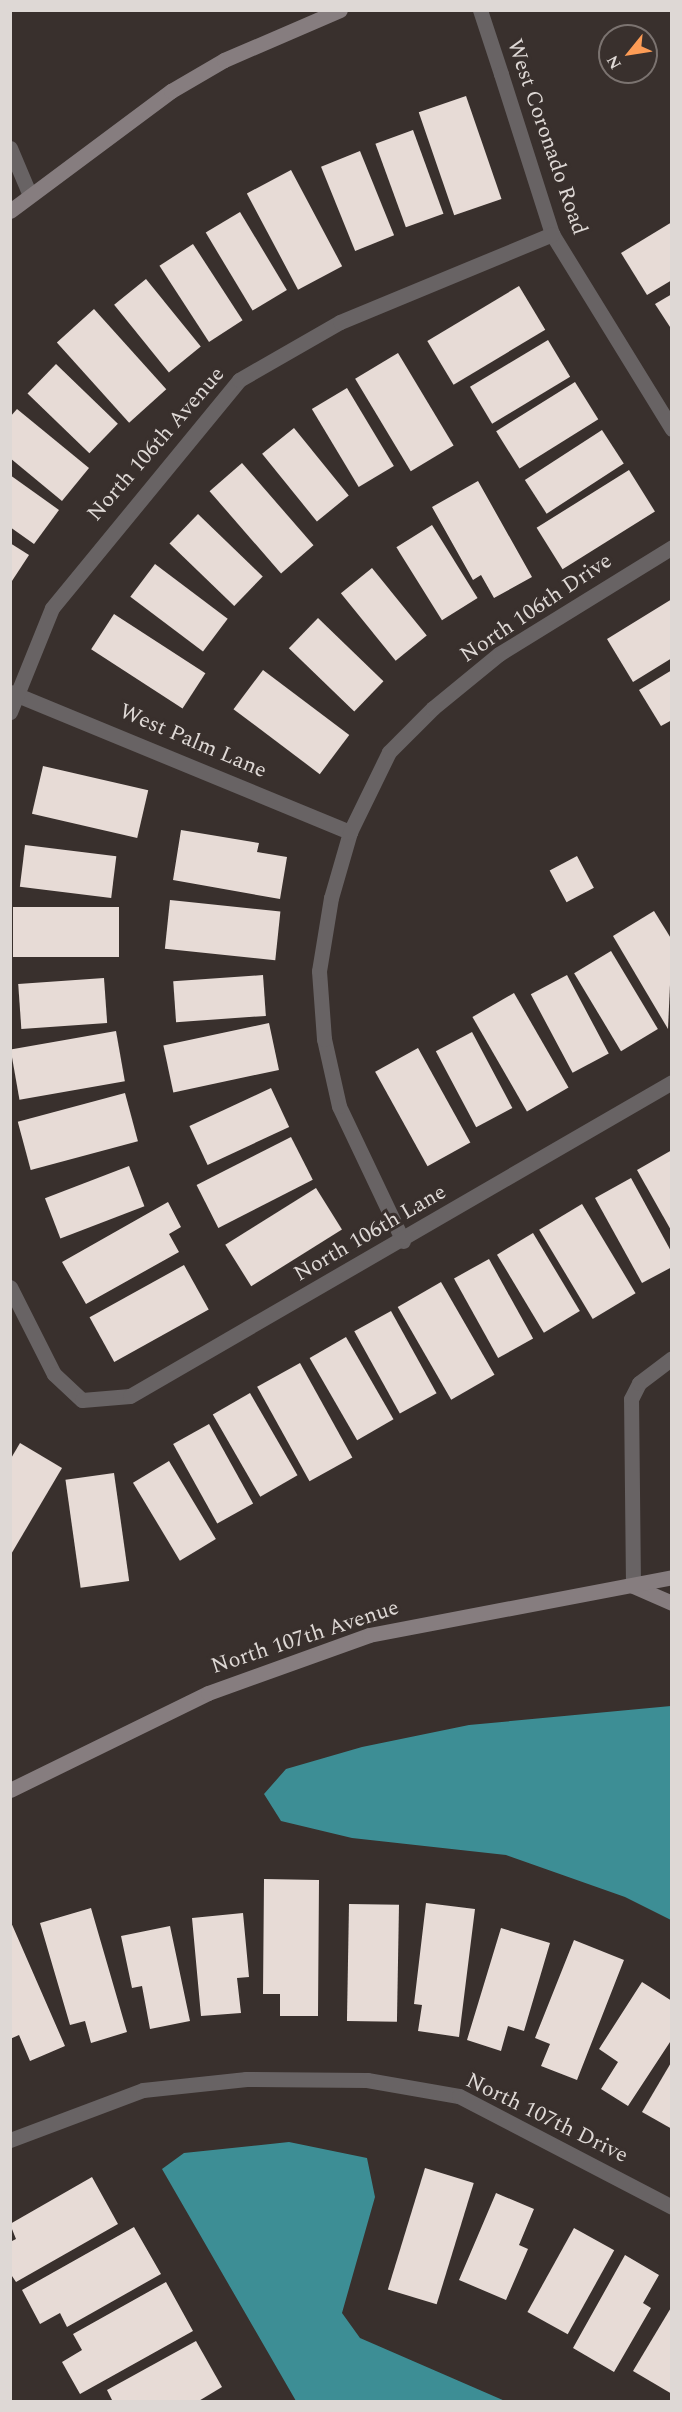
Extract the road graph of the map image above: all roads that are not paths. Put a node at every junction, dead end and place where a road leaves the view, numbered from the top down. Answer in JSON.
{"nodes":[{"id":1,"x":340,"y":10,"type":"edge"},
{"id":2,"x":480,"y":10,"type":"edge"},
{"id":3,"x":10,"y":148,"type":"edge"},
{"id":4,"x":10,"y":184,"type":"edge"},
{"id":5,"x":29,"y":193,"type":"junction"},
{"id":6,"x":10,"y":211,"type":"edge"},
{"id":7,"x":552,"y":234,"type":"junction"},
{"id":8,"x":672,"y":429,"type":"edge"},
{"id":9,"x":672,"y":547,"type":"edge"},
{"id":10,"x":13,"y":688,"type":"edge"},
{"id":11,"x":10,"y":712,"type":"edge"},
{"id":12,"x":350,"y":832,"type":"junction"},
{"id":13,"x":672,"y":1082,"type":"edge"},
{"id":14,"x":403,"y":1241,"type":"junction"},
{"id":15,"x":10,"y":1287,"type":"edge"},
{"id":16,"x":672,"y":1358,"type":"edge"},
{"id":17,"x":672,"y":1577,"type":"edge"},
{"id":18,"x":633,"y":1586,"type":"junction"},
{"id":19,"x":672,"y":1603,"type":"edge"},
{"id":20,"x":10,"y":1790,"type":"edge"},
{"id":21,"x":10,"y":2140,"type":"edge"},
{"id":22,"x":672,"y":2207,"type":"edge"}],
"edges":[{"from":1,"to":5,"type":"main road"},
{"from":2,"to":7,"type":"street","name":"West Coronado Road"},
{"from":3,"to":5,"type":"street"},
{"from":4,"to":5,"type":"street"},
{"from":5,"to":6,"type":"main road"},
{"from":7,"to":8,"type":"street","name":"West Coronado Road"},
{"from":7,"to":10,"type":"street","name":"North 106th Avenue"},
{"from":9,"to":12,"type":"street","name":"North 106th Drive"},
{"from":10,"to":11,"type":"street","name":"North 106th Avenue"},
{"from":10,"to":12,"type":"street","name":"West Palm Lane"},
{"from":12,"to":14,"type":"street","name":"North 106th Drive"},
{"from":13,"to":14,"type":"street","name":"North 106th Lane"},
{"from":14,"to":15,"type":"street","name":"North 106th Lane"},
{"from":16,"to":18,"type":"street"},
{"from":17,"to":18,"type":"main road","name":"North 107th Avenue"},
{"from":18,"to":19,"type":"main road"},
{"from":18,"to":20,"type":"main road","name":"North 107th Avenue"},
{"from":21,"to":22,"type":"street","name":"North 107th Drive"}]}
